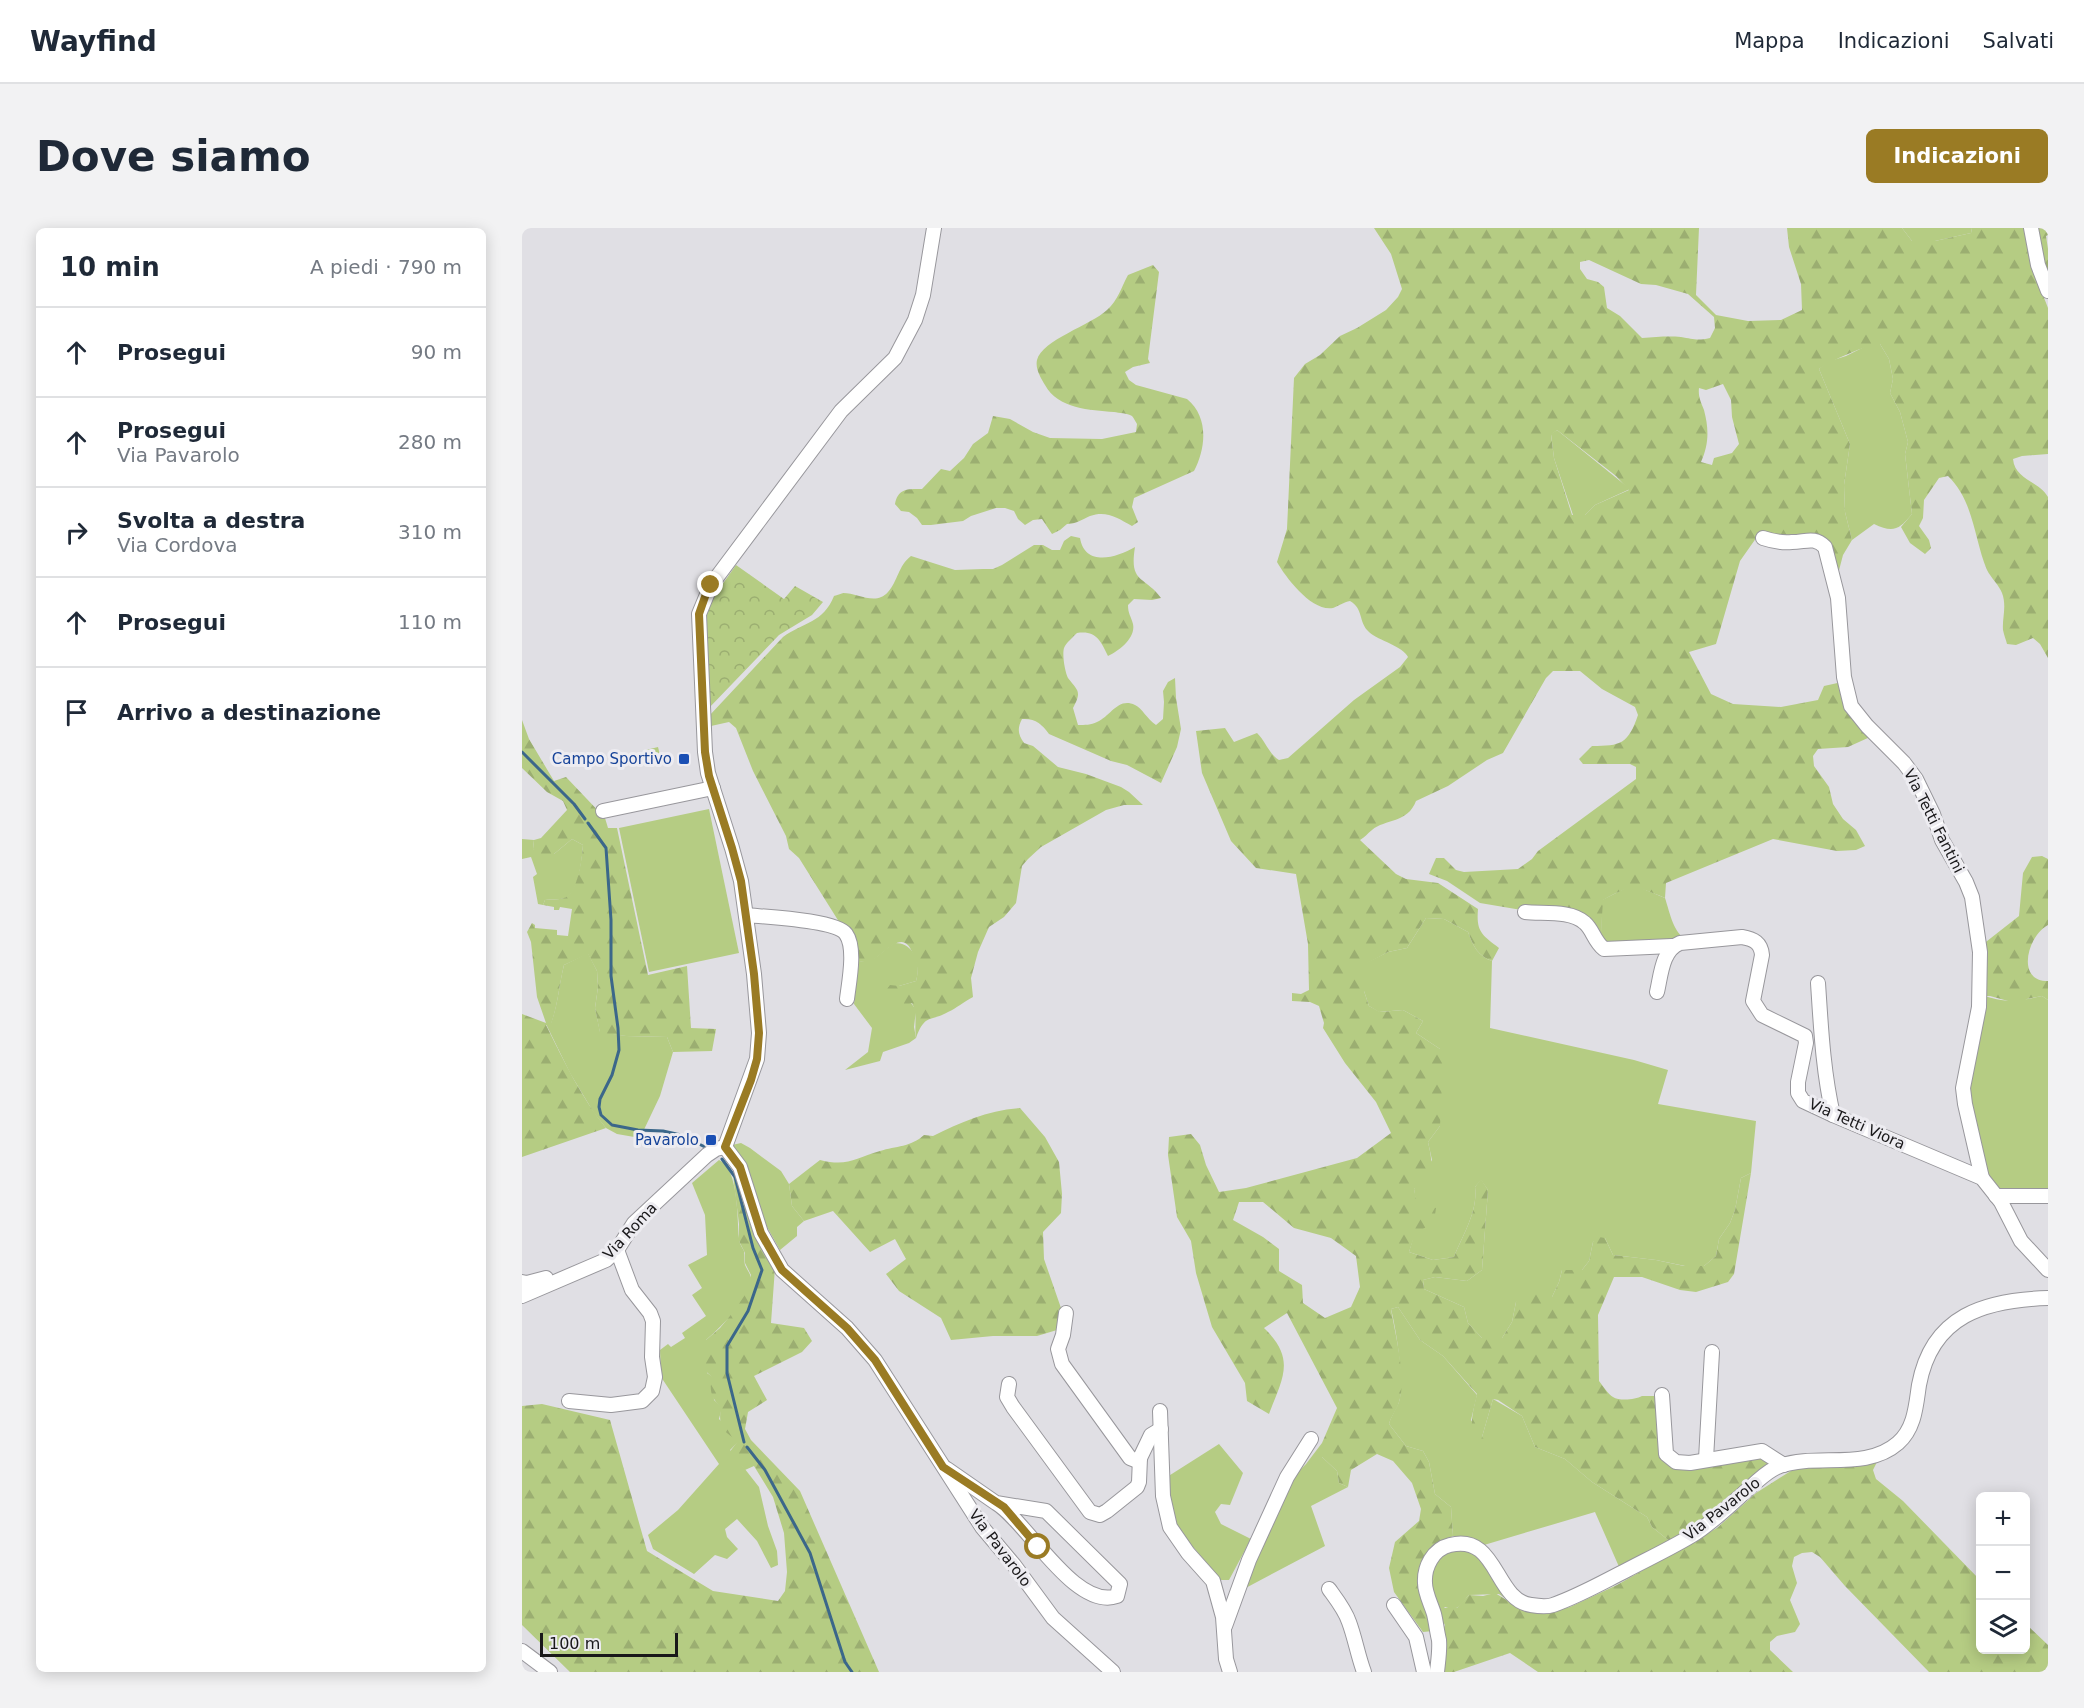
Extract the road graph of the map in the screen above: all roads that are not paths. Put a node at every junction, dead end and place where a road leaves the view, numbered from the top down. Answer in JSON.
{"nodes":[{"id":1,"x":934,"y":228,"type":"edge"},
{"id":2,"x":2031,"y":228,"type":"edge"},
{"id":3,"x":2048,"y":291,"type":"edge"},
{"id":4,"x":1763,"y":538,"type":"dead end"},
{"id":5,"x":706,"y":789,"type":"junction"},
{"id":6,"x":603,"y":811,"type":"dead end"},
{"id":7,"x":1525,"y":912,"type":"dead end"},
{"id":8,"x":746,"y":915,"type":"junction"},
{"id":9,"x":1672,"y":946,"type":"junction"},
{"id":10,"x":1818,"y":983,"type":"dead end"},
{"id":11,"x":1657,"y":992,"type":"dead end"},
{"id":12,"x":847,"y":999,"type":"dead end"},
{"id":13,"x":1833,"y":1115,"type":"junction"},
{"id":14,"x":725,"y":1147,"type":"junction"},
{"id":15,"x":1982,"y":1178,"type":"junction"},
{"id":16,"x":1996,"y":1196,"type":"junction"},
{"id":17,"x":2048,"y":1196,"type":"edge"},
{"id":18,"x":617,"y":1250,"type":"junction"},
{"id":19,"x":606,"y":1260,"type":"junction"},
{"id":20,"x":2048,"y":1270,"type":"edge"},
{"id":21,"x":522,"y":1282,"type":"edge"},
{"id":22,"x":522,"y":1296,"type":"edge"},
{"id":23,"x":2048,"y":1298,"type":"edge"},
{"id":24,"x":1066,"y":1313,"type":"dead end"},
{"id":25,"x":1713,"y":1352,"type":"dead end"},
{"id":26,"x":1009,"y":1384,"type":"dead end"},
{"id":27,"x":1662,"y":1395,"type":"dead end"},
{"id":28,"x":569,"y":1401,"type":"dead end"},
{"id":29,"x":1160,"y":1411,"type":"dead end"},
{"id":30,"x":1161,"y":1429,"type":"junction"},
{"id":31,"x":1311,"y":1439,"type":"dead end"},
{"id":32,"x":1140,"y":1458,"type":"junction"},
{"id":33,"x":1706,"y":1459,"type":"junction"},
{"id":34,"x":1784,"y":1465,"type":"junction"},
{"id":35,"x":943,"y":1467,"type":"junction"},
{"id":36,"x":996,"y":1503,"type":"junction"},
{"id":37,"x":1329,"y":1589,"type":"dead end"},
{"id":38,"x":1394,"y":1605,"type":"dead end"},
{"id":39,"x":1224,"y":1628,"type":"junction"},
{"id":40,"x":522,"y":1651,"type":"edge"},
{"id":41,"x":550,"y":1672,"type":"edge"},
{"id":42,"x":1113,"y":1672,"type":"edge"},
{"id":43,"x":1230,"y":1672,"type":"edge"},
{"id":44,"x":1364,"y":1672,"type":"edge"},
{"id":45,"x":1424,"y":1672,"type":"edge"},
{"id":46,"x":1437,"y":1672,"type":"edge"}],
"edges":[{"from":1,"to":5,"type":"street"},
{"from":2,"to":3,"type":"street"},
{"from":4,"to":15,"type":"street","name":"Via Tetti Fantini"},
{"from":5,"to":6,"type":"street"},
{"from":5,"to":8,"type":"street"},
{"from":7,"to":9,"type":"street"},
{"from":8,"to":12,"type":"street"},
{"from":8,"to":14,"type":"street"},
{"from":9,"to":11,"type":"street"},
{"from":9,"to":13,"type":"street","name":"Via Tetti Viora"},
{"from":10,"to":13,"type":"street"},
{"from":13,"to":15,"type":"street","name":"Via Tetti Viora"},
{"from":14,"to":18,"type":"street","name":"Via Roma"},
{"from":14,"to":35,"type":"street","name":"Via Pavarolo"},
{"from":15,"to":16,"type":"street"},
{"from":16,"to":17,"type":"street"},
{"from":16,"to":20,"type":"street"},
{"from":18,"to":19,"type":"street","name":"Via Roma"},
{"from":18,"to":28,"type":"street"},
{"from":19,"to":21,"type":"street"},
{"from":19,"to":22,"type":"street","name":"Via Roma"},
{"from":23,"to":34,"type":"street","name":"Via Pavarolo"},
{"from":24,"to":32,"type":"street"},
{"from":25,"to":33,"type":"street"},
{"from":26,"to":32,"type":"street"},
{"from":27,"to":33,"type":"street"},
{"from":29,"to":30,"type":"street"},
{"from":30,"to":32,"type":"street"},
{"from":30,"to":39,"type":"street"},
{"from":31,"to":39,"type":"street"},
{"from":33,"to":34,"type":"street"},
{"from":34,"to":46,"type":"street","name":"Via Pavarolo"},
{"from":35,"to":36,"type":"street"},
{"from":35,"to":42,"type":"street","name":"Via Pavarolo"},
{"from":36,"to":36,"type":"street"},
{"from":37,"to":44,"type":"street"},
{"from":38,"to":45,"type":"street"},
{"from":39,"to":43,"type":"street"},
{"from":40,"to":41,"type":"street"}]}
